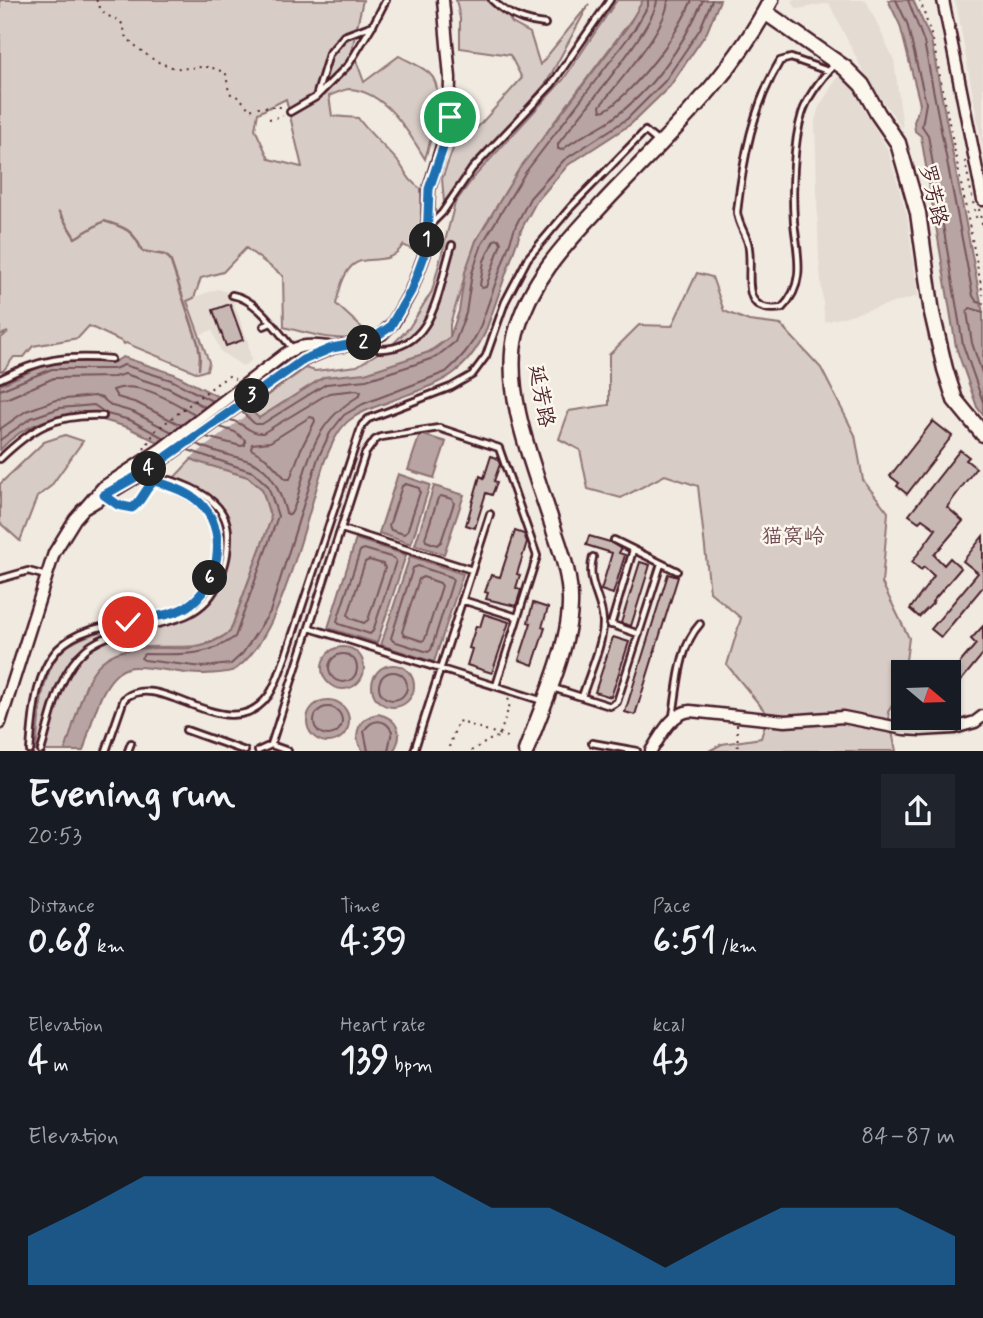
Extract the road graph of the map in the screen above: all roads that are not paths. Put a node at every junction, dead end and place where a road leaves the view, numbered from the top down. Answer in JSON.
{"nodes":[{"id":1,"x":386,"y":0,"type":"edge"},
{"id":2,"x":443,"y":0,"type":"edge"},
{"id":3,"x":492,"y":0,"type":"edge"},
{"id":4,"x":610,"y":0,"type":"edge"},
{"id":5,"x":943,"y":0,"type":"edge"},
{"id":6,"x":768,"y":6,"type":"edge"},
{"id":7,"x":545,"y":24,"type":"dead end"},
{"id":8,"x":373,"y":25,"type":"junction"},
{"id":9,"x":833,"y":67,"type":"junction"},
{"id":10,"x":316,"y":97,"type":"junction"},
{"id":11,"x":290,"y":112,"type":"road end"},
{"id":12,"x":660,"y":144,"type":"junction"},
{"id":13,"x":983,"y":200,"type":"edge"},
{"id":14,"x":428,"y":228,"type":"junction"},
{"id":15,"x":452,"y":245,"type":"dead end"},
{"id":16,"x":232,"y":295,"type":"dead end"},
{"id":17,"x":271,"y":323,"type":"junction"},
{"id":18,"x":264,"y":326,"type":"dead end"},
{"id":19,"x":369,"y":341,"type":"junction"},
{"id":20,"x":332,"y":348,"type":"junction"},
{"id":21,"x":293,"y":349,"type":"junction"},
{"id":22,"x":111,"y":359,"type":"dead end"},
{"id":23,"x":0,"y":379,"type":"edge"},
{"id":24,"x":103,"y":416,"type":"dead end"},
{"id":25,"x":983,"y":435,"type":"edge"},
{"id":26,"x":164,"y":453,"type":"junction"},
{"id":27,"x":0,"y":459,"type":"edge"},
{"id":28,"x":170,"y":480,"type":"dead end"},
{"id":29,"x":102,"y":494,"type":"junction"},
{"id":30,"x":490,"y":514,"type":"dead end"},
{"id":31,"x":342,"y":529,"type":"junction"},
{"id":32,"x":614,"y":540,"type":"dead end"},
{"id":33,"x":633,"y":550,"type":"junction"},
{"id":34,"x":593,"y":557,"type":"dead end"},
{"id":35,"x":661,"y":564,"type":"junction"},
{"id":36,"x":472,"y":570,"type":"junction"},
{"id":37,"x":677,"y":571,"type":"dead end"},
{"id":38,"x":47,"y":576,"type":"junction"},
{"id":39,"x":0,"y":579,"type":"edge"},
{"id":40,"x":462,"y":600,"type":"junction"},
{"id":41,"x":517,"y":617,"type":"junction"},
{"id":42,"x":603,"y":622,"type":"junction"},
{"id":43,"x":700,"y":624,"type":"dead end"},
{"id":44,"x":611,"y":625,"type":"junction"},
{"id":45,"x":310,"y":628,"type":"junction"},
{"id":46,"x":639,"y":634,"type":"junction"},
{"id":47,"x":441,"y":668,"type":"junction"},
{"id":48,"x":496,"y":686,"type":"junction"},
{"id":49,"x":546,"y":694,"type":"junction"},
{"id":50,"x":582,"y":697,"type":"junction"},
{"id":51,"x":983,"y":716,"type":"edge"},
{"id":52,"x":673,"y":719,"type":"junction"},
{"id":53,"x":0,"y":723,"type":"edge"},
{"id":54,"x":186,"y":730,"type":"dead end"},
{"id":55,"x":131,"y":743,"type":"dead end"},
{"id":56,"x":592,"y":744,"type":"dead end"},
{"id":57,"x":271,"y":746,"type":"junction"},
{"id":58,"x":30,"y":751,"type":"edge"},
{"id":59,"x":41,"y":751,"type":"edge"},
{"id":60,"x":106,"y":751,"type":"edge"},
{"id":61,"x":128,"y":751,"type":"edge"},
{"id":62,"x":245,"y":751,"type":"edge"},
{"id":63,"x":258,"y":751,"type":"edge"},
{"id":64,"x":288,"y":751,"type":"edge"},
{"id":65,"x":414,"y":751,"type":"edge"},
{"id":66,"x":526,"y":751,"type":"edge"},
{"id":67,"x":638,"y":751,"type":"edge"},
{"id":68,"x":651,"y":751,"type":"edge"}],
"edges":[{"from":1,"to":8,"type":"lane"},
{"from":2,"to":14,"type":"street"},
{"from":3,"to":7,"type":"lane"},
{"from":4,"to":14,"type":"lane"},
{"from":5,"to":13,"type":"street"},
{"from":6,"to":9,"type":"main road","name":"罗芳路"},
{"from":6,"to":12,"type":"main road","name":"延芳路"},
{"from":8,"to":10,"type":"lane"},
{"from":8,"to":10,"type":"lane"},
{"from":9,"to":9,"type":"lane"},
{"from":9,"to":25,"type":"main road","name":"罗芳路"},
{"from":10,"to":11,"type":"lane"},
{"from":12,"to":49,"type":"main road","name":"延芳路"},
{"from":12,"to":60,"type":"lane"},
{"from":14,"to":19,"type":"street"},
{"from":15,"to":19,"type":"lane"},
{"from":16,"to":17,"type":"lane"},
{"from":17,"to":18,"type":"lane"},
{"from":17,"to":21,"type":"lane"},
{"from":19,"to":20,"type":"street"},
{"from":20,"to":21,"type":"street"},
{"from":20,"to":26,"type":"street"},
{"from":21,"to":26,"type":"street"},
{"from":22,"to":23,"type":"lane"},
{"from":24,"to":27,"type":"lane"},
{"from":26,"to":29,"type":"street"},
{"from":28,"to":59,"type":"lane"},
{"from":29,"to":38,"type":"street"},
{"from":29,"to":58,"type":"lane"},
{"from":30,"to":36,"type":"lane"},
{"from":31,"to":36,"type":"lane"},
{"from":31,"to":41,"type":"lane"},
{"from":31,"to":45,"type":"lane"},
{"from":32,"to":33,"type":"lane"},
{"from":33,"to":35,"type":"lane"},
{"from":33,"to":44,"type":"lane"},
{"from":34,"to":42,"type":"lane"},
{"from":35,"to":37,"type":"lane"},
{"from":35,"to":46,"type":"lane"},
{"from":36,"to":40,"type":"lane"},
{"from":38,"to":39,"type":"lane"},
{"from":38,"to":53,"type":"street"},
{"from":40,"to":41,"type":"lane"},
{"from":40,"to":47,"type":"lane"},
{"from":41,"to":48,"type":"lane"},
{"from":42,"to":44,"type":"lane"},
{"from":42,"to":50,"type":"lane"},
{"from":43,"to":52,"type":"lane"},
{"from":44,"to":46,"type":"lane"},
{"from":45,"to":47,"type":"lane"},
{"from":45,"to":57,"type":"lane"},
{"from":46,"to":50,"type":"lane"},
{"from":47,"to":48,"type":"lane"},
{"from":47,"to":65,"type":"lane"},
{"from":48,"to":49,"type":"lane"},
{"from":49,"to":50,"type":"lane"},
{"from":49,"to":66,"type":"main road","name":"延芳路"},
{"from":51,"to":52,"type":"street"},
{"from":52,"to":68,"type":"street"},
{"from":54,"to":62,"type":"lane"},
{"from":55,"to":61,"type":"lane"},
{"from":56,"to":67,"type":"lane"},
{"from":57,"to":63,"type":"lane"},
{"from":57,"to":64,"type":"lane"}]}
